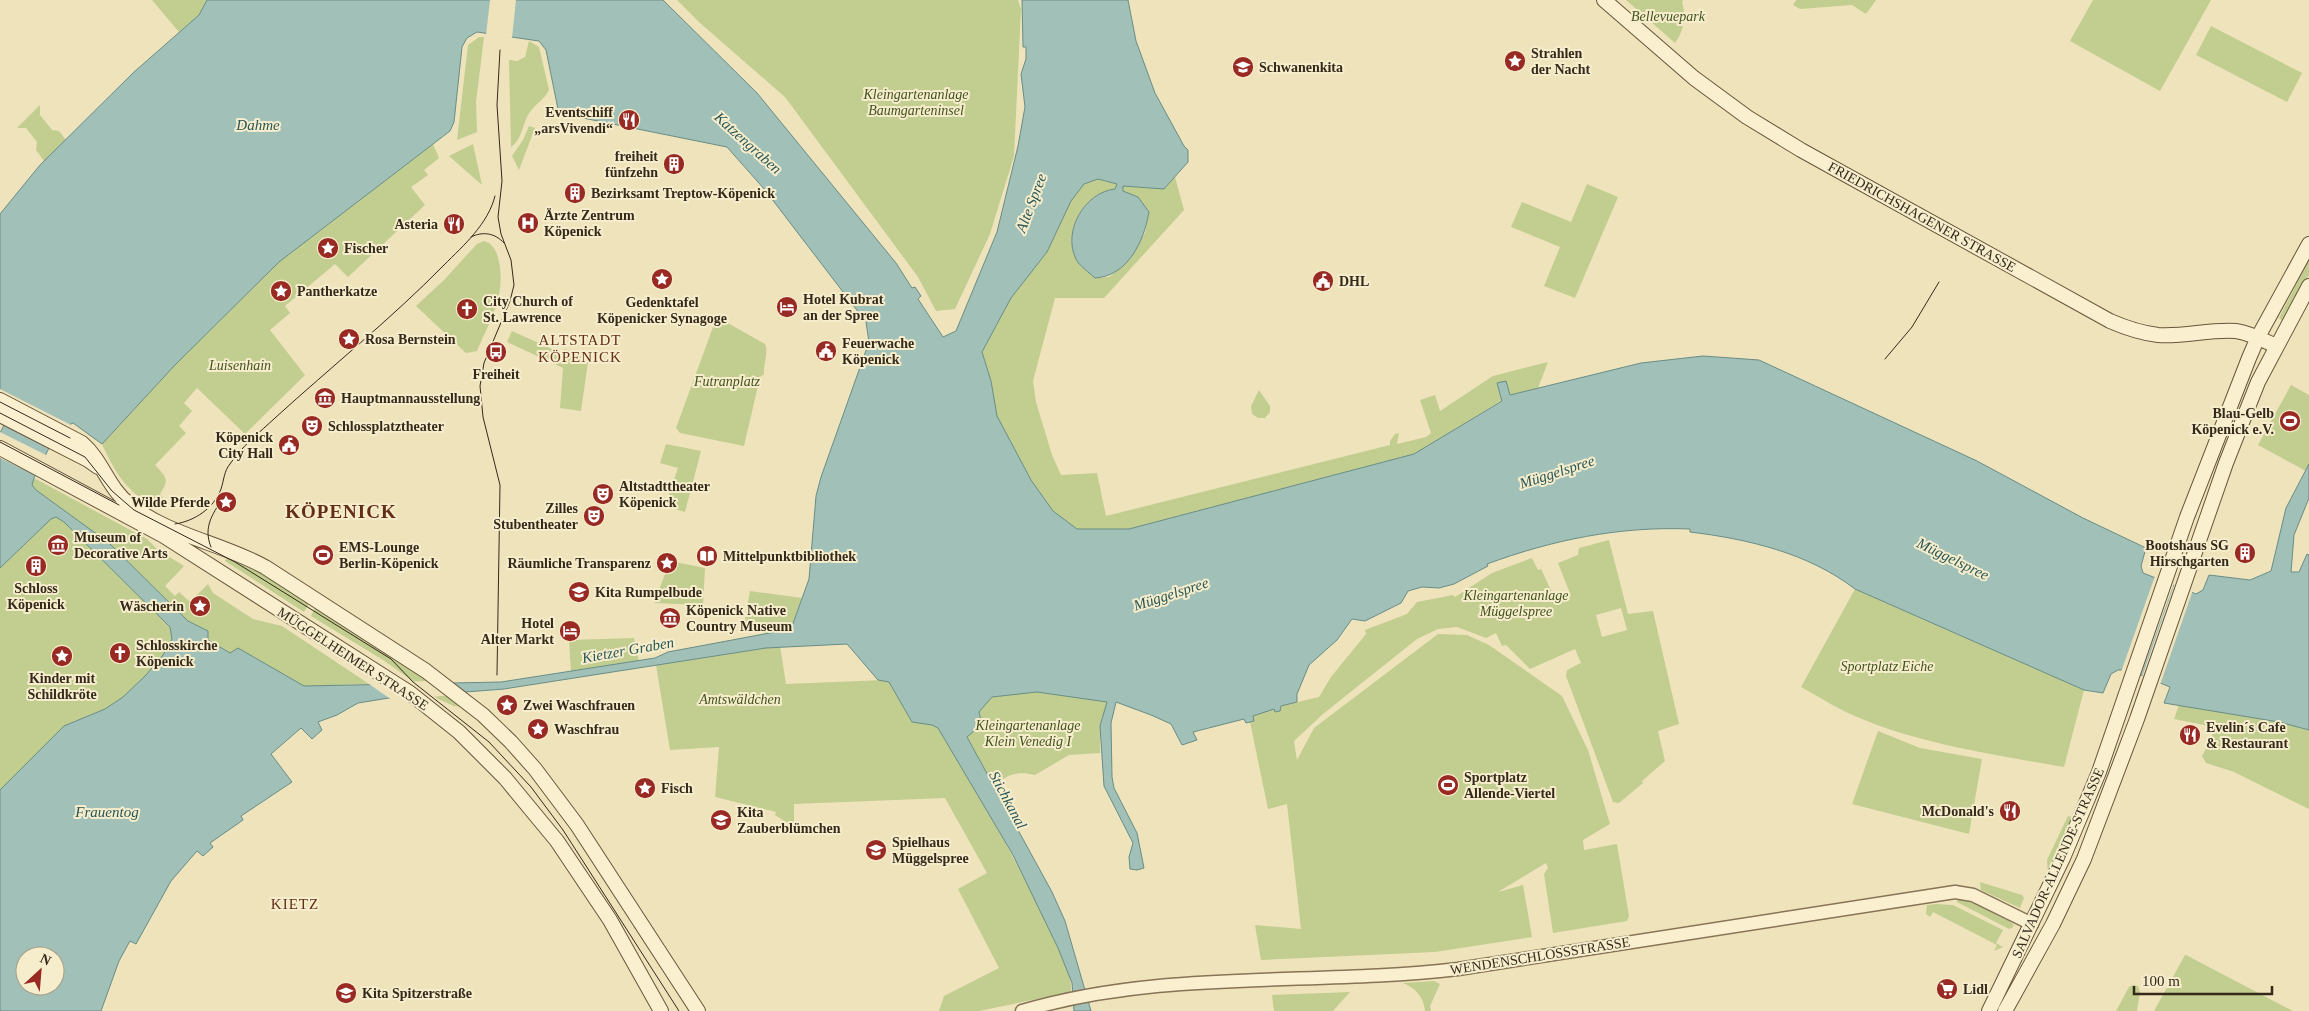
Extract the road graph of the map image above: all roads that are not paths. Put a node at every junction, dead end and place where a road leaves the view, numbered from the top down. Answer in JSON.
{"nodes":[{"id":1,"x":1604,"y":0,"type":"edge"},
{"id":2,"x":2309,"y":244,"type":"edge"},
{"id":3,"x":2309,"y":286,"type":"edge"},
{"id":4,"x":2258,"y":337,"type":"junction"},
{"id":5,"x":2276,"y":346,"type":"junction"},
{"id":6,"x":0,"y":400,"type":"edge"},
{"id":7,"x":0,"y":415,"type":"edge"},
{"id":8,"x":68,"y":442,"type":"junction"},
{"id":9,"x":0,"y":448,"type":"edge"},
{"id":10,"x":2032,"y":924,"type":"junction"},
{"id":11,"x":2048,"y":931,"type":"junction"},
{"id":12,"x":662,"y":1011,"type":"edge"},
{"id":13,"x":698,"y":1011,"type":"edge"},
{"id":14,"x":1022,"y":1011,"type":"edge"},
{"id":15,"x":1989,"y":1011,"type":"edge"},
{"id":16,"x":2005,"y":1011,"type":"edge"}],
"edges":[{"from":1,"to":4,"type":"main road","name":"FRIEDRICHSHAGENER STRASSE"},
{"from":2,"to":4,"type":"main road"},
{"from":3,"to":5,"type":"main road"},
{"from":4,"to":5,"type":"main road","name":"FRIEDRICHSHAGENER STRASSE"},
{"from":4,"to":10,"type":"main road","name":"SALVADOR-ALLENDE-STRASSE"},
{"from":5,"to":11,"type":"main road","name":"SALVADOR-ALLENDE-STRASSE"},
{"from":6,"to":8,"type":"main road"},
{"from":7,"to":8,"type":"main road"},
{"from":8,"to":13,"type":"main road","name":"MÜGGELHEIMER STRASSE"},
{"from":9,"to":12,"type":"main road","name":"MÜGGELHEIMER STRASSE"},
{"from":10,"to":11,"type":"main road","name":"WENDENSCHLOSSSTRASSE"},
{"from":10,"to":14,"type":"street","name":"WENDENSCHLOSSSTRASSE"},
{"from":10,"to":15,"type":"main road","name":"SALVADOR-ALLENDE-STRASSE"},
{"from":11,"to":16,"type":"main road","name":"SALVADOR-ALLENDE-STRASSE"}]}
